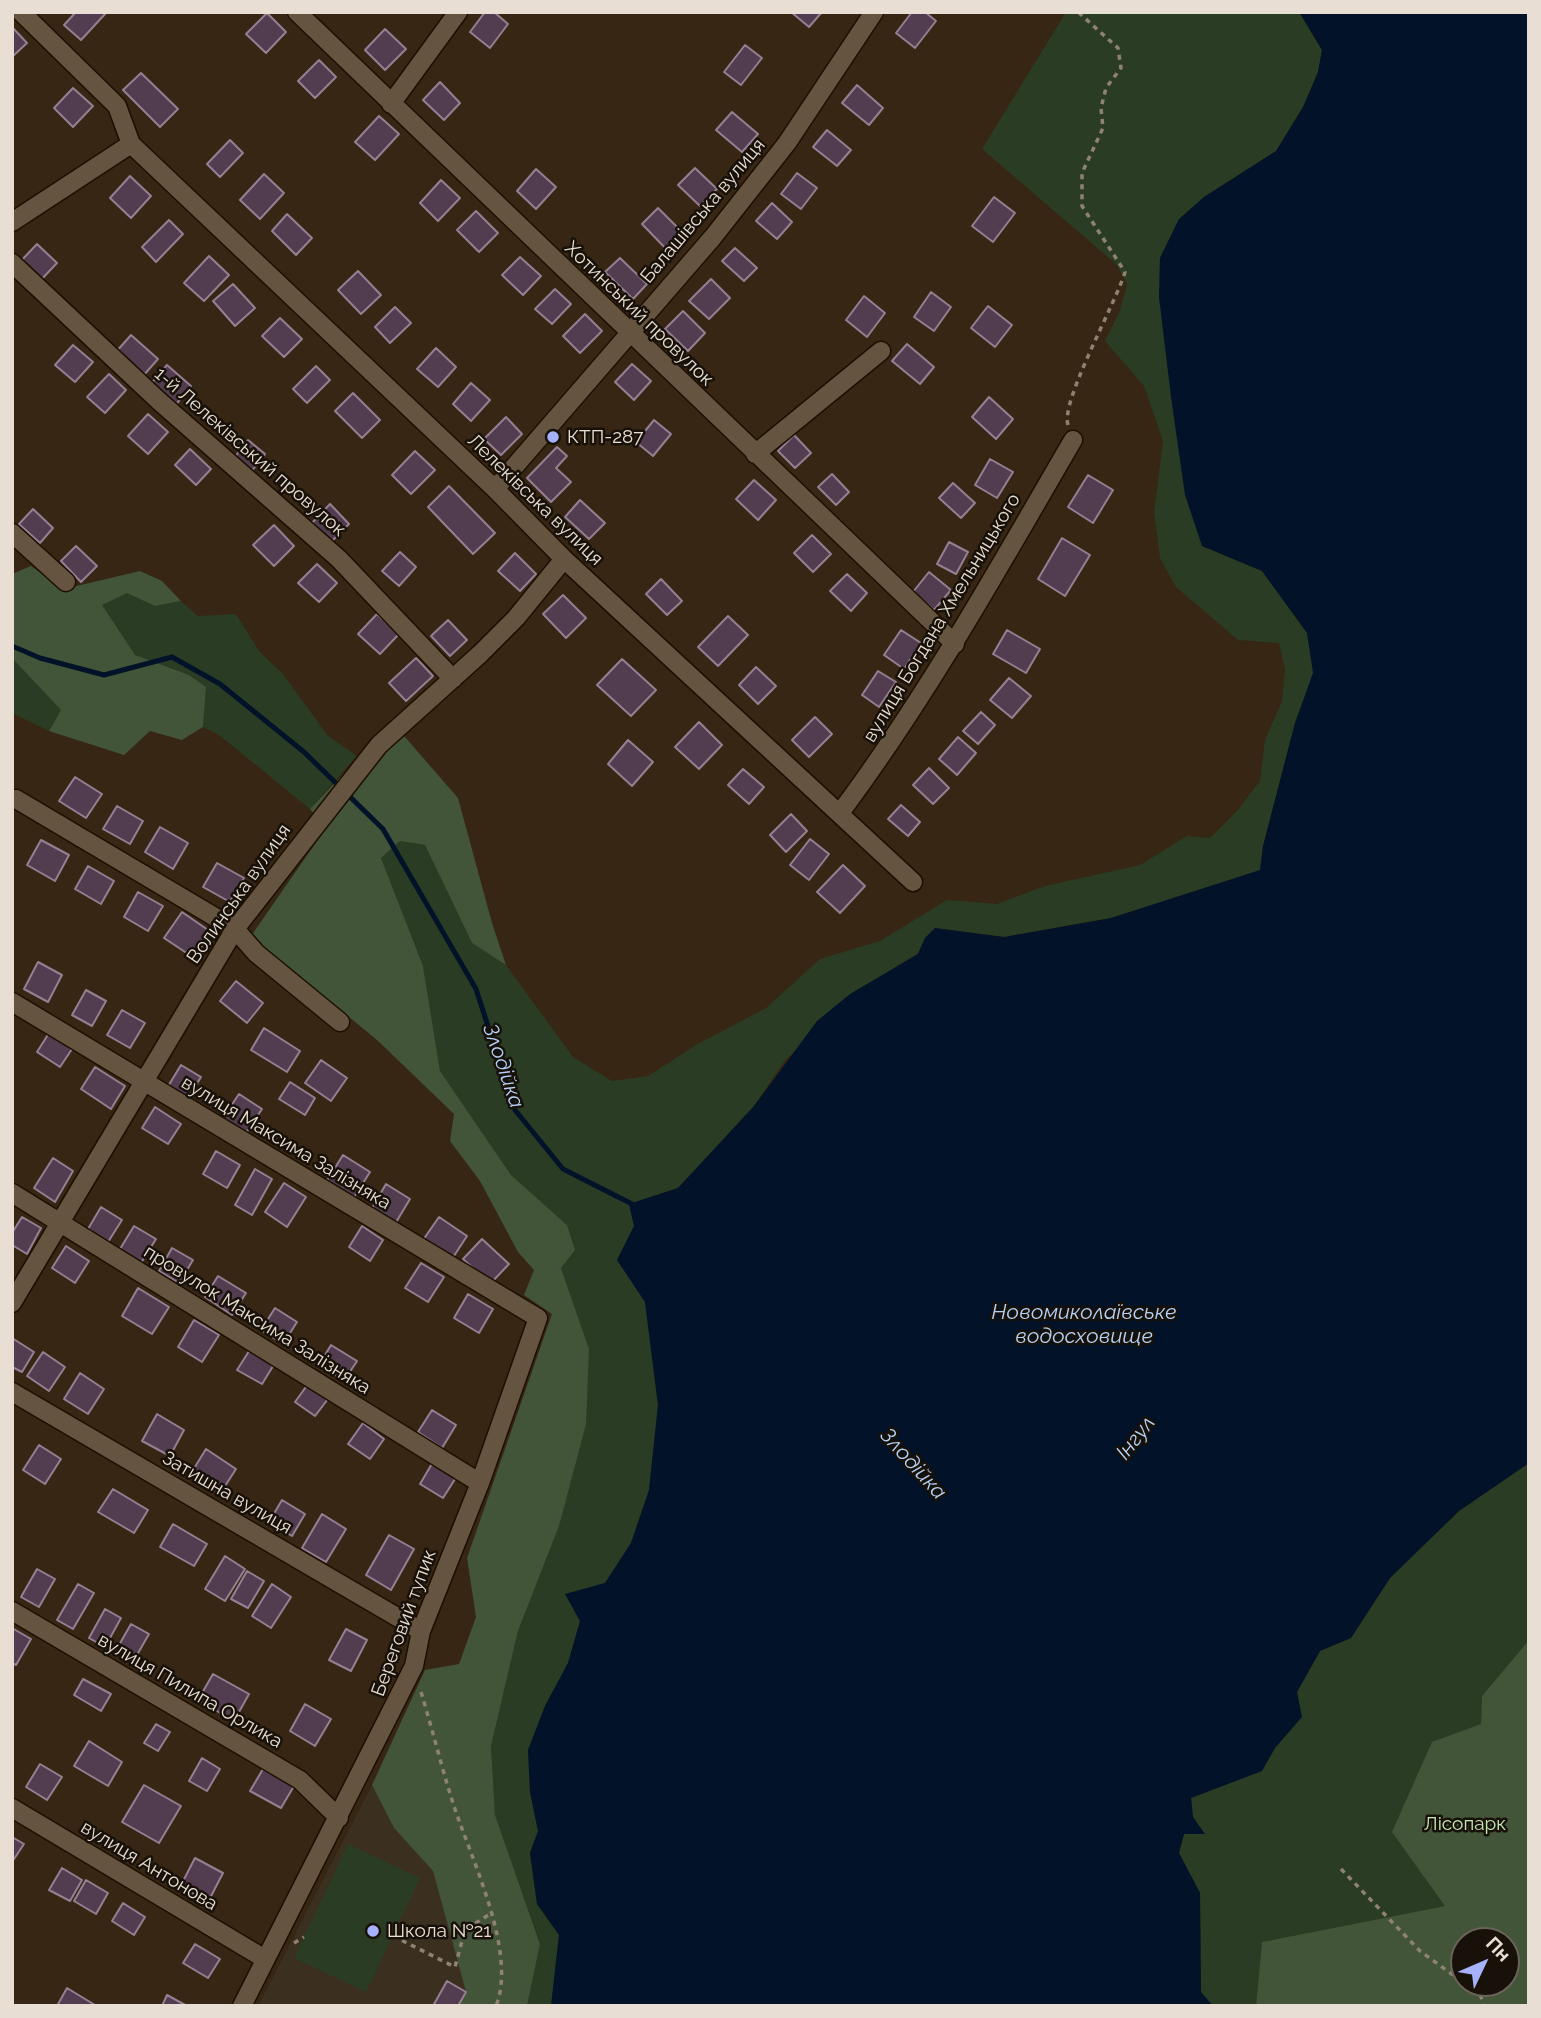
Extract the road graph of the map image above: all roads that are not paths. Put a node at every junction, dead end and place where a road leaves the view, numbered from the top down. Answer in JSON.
{"nodes":[{"id":1,"x":21,"y":12,"type":"edge"},
{"id":2,"x":297,"y":12,"type":"edge"},
{"id":3,"x":458,"y":12,"type":"edge"},
{"id":4,"x":874,"y":12,"type":"edge"},
{"id":5,"x":391,"y":104,"type":"junction"},
{"id":6,"x":131,"y":144,"type":"junction"},
{"id":7,"x":12,"y":222,"type":"edge"},
{"id":8,"x":12,"y":262,"type":"edge"},
{"id":9,"x":628,"y":333,"type":"junction"},
{"id":10,"x":881,"y":351,"type":"dead end"},
{"id":11,"x":1073,"y":440,"type":"road end"},
{"id":12,"x":755,"y":454,"type":"junction"},
{"id":13,"x":495,"y":489,"type":"junction"},
{"id":14,"x":12,"y":533,"type":"edge"},
{"id":15,"x":564,"y":559,"type":"junction"},
{"id":16,"x":66,"y":582,"type":"dead end"},
{"id":17,"x":955,"y":644,"type":"junction"},
{"id":18,"x":453,"y":679,"type":"junction"},
{"id":19,"x":16,"y":799,"type":"dead end"},
{"id":20,"x":840,"y":813,"type":"junction"},
{"id":21,"x":913,"y":882,"type":"dead end"},
{"id":22,"x":235,"y":929,"type":"junction"},
{"id":23,"x":12,"y":1002,"type":"edge"},
{"id":24,"x":340,"y":1022,"type":"dead end"},
{"id":25,"x":143,"y":1081,"type":"junction"},
{"id":26,"x":12,"y":1193,"type":"edge"},
{"id":27,"x":61,"y":1222,"type":"junction"},
{"id":28,"x":12,"y":1303,"type":"edge"},
{"id":29,"x":538,"y":1318,"type":"joint"},
{"id":30,"x":12,"y":1392,"type":"edge"},
{"id":31,"x":480,"y":1483,"type":"junction"},
{"id":32,"x":12,"y":1611,"type":"edge"},
{"id":33,"x":421,"y":1631,"type":"junction"},
{"id":34,"x":12,"y":1808,"type":"edge"},
{"id":35,"x":339,"y":1818,"type":"junction"},
{"id":36,"x":265,"y":1959,"type":"junction"},
{"id":37,"x":242,"y":2006,"type":"edge"}],
"edges":[{"from":1,"to":6,"type":"street","name":"Лелеківська вулиця"},
{"from":2,"to":5,"type":"street","name":"Хотинський провулок"},
{"from":3,"to":5,"type":"street"},
{"from":4,"to":9,"type":"street","name":"Балашівська вулиця"},
{"from":5,"to":9,"type":"street","name":"Хотинський провулок"},
{"from":6,"to":7,"type":"street"},
{"from":6,"to":13,"type":"street","name":"Лелеківська вулиця"},
{"from":8,"to":18,"type":"street","name":"1-й Лелеківський провулок"},
{"from":9,"to":12,"type":"street","name":"Хотинський провулок"},
{"from":9,"to":13,"type":"street","name":"Балашівська вулиця"},
{"from":10,"to":12,"type":"street"},
{"from":11,"to":17,"type":"street","name":"вулиця Богдана Хмельницького"},
{"from":12,"to":17,"type":"street","name":"Хотинський провулок"},
{"from":13,"to":15,"type":"street","name":"Лелеківська вулиця"},
{"from":14,"to":16,"type":"street"},
{"from":15,"to":18,"type":"street","name":"Волинська вулиця"},
{"from":15,"to":20,"type":"street","name":"Лелеківська вулиця"},
{"from":17,"to":20,"type":"street","name":"вулиця Богдана Хмельницького"},
{"from":18,"to":22,"type":"street","name":"Волинська вулиця"},
{"from":19,"to":22,"type":"street"},
{"from":20,"to":21,"type":"street","name":"Лелеківська вулиця"},
{"from":22,"to":24,"type":"street"},
{"from":22,"to":25,"type":"street","name":"Волинська вулиця"},
{"from":23,"to":25,"type":"street","name":"вулиця Максима Залізняка"},
{"from":25,"to":27,"type":"street","name":"Волинська вулиця"},
{"from":25,"to":29,"type":"street","name":"вулиця Максима Залізняка"},
{"from":26,"to":27,"type":"street","name":"провулок Максима Залізняка"},
{"from":27,"to":28,"type":"street","name":"Волинська вулиця"},
{"from":27,"to":31,"type":"street","name":"провулок Максима Залізняка"},
{"from":29,"to":31,"type":"street","name":"Береговий тупик"},
{"from":30,"to":33,"type":"street","name":"Затишна вулиця"},
{"from":31,"to":33,"type":"street","name":"Береговий тупик"},
{"from":32,"to":35,"type":"street","name":"вулиця Пилипа Орлика"},
{"from":33,"to":35,"type":"street","name":"Береговий тупик"},
{"from":34,"to":36,"type":"street","name":"вулиця Антонова"},
{"from":35,"to":36,"type":"street","name":"Береговий тупик"},
{"from":36,"to":37,"type":"street","name":"Береговий тупик"}]}
